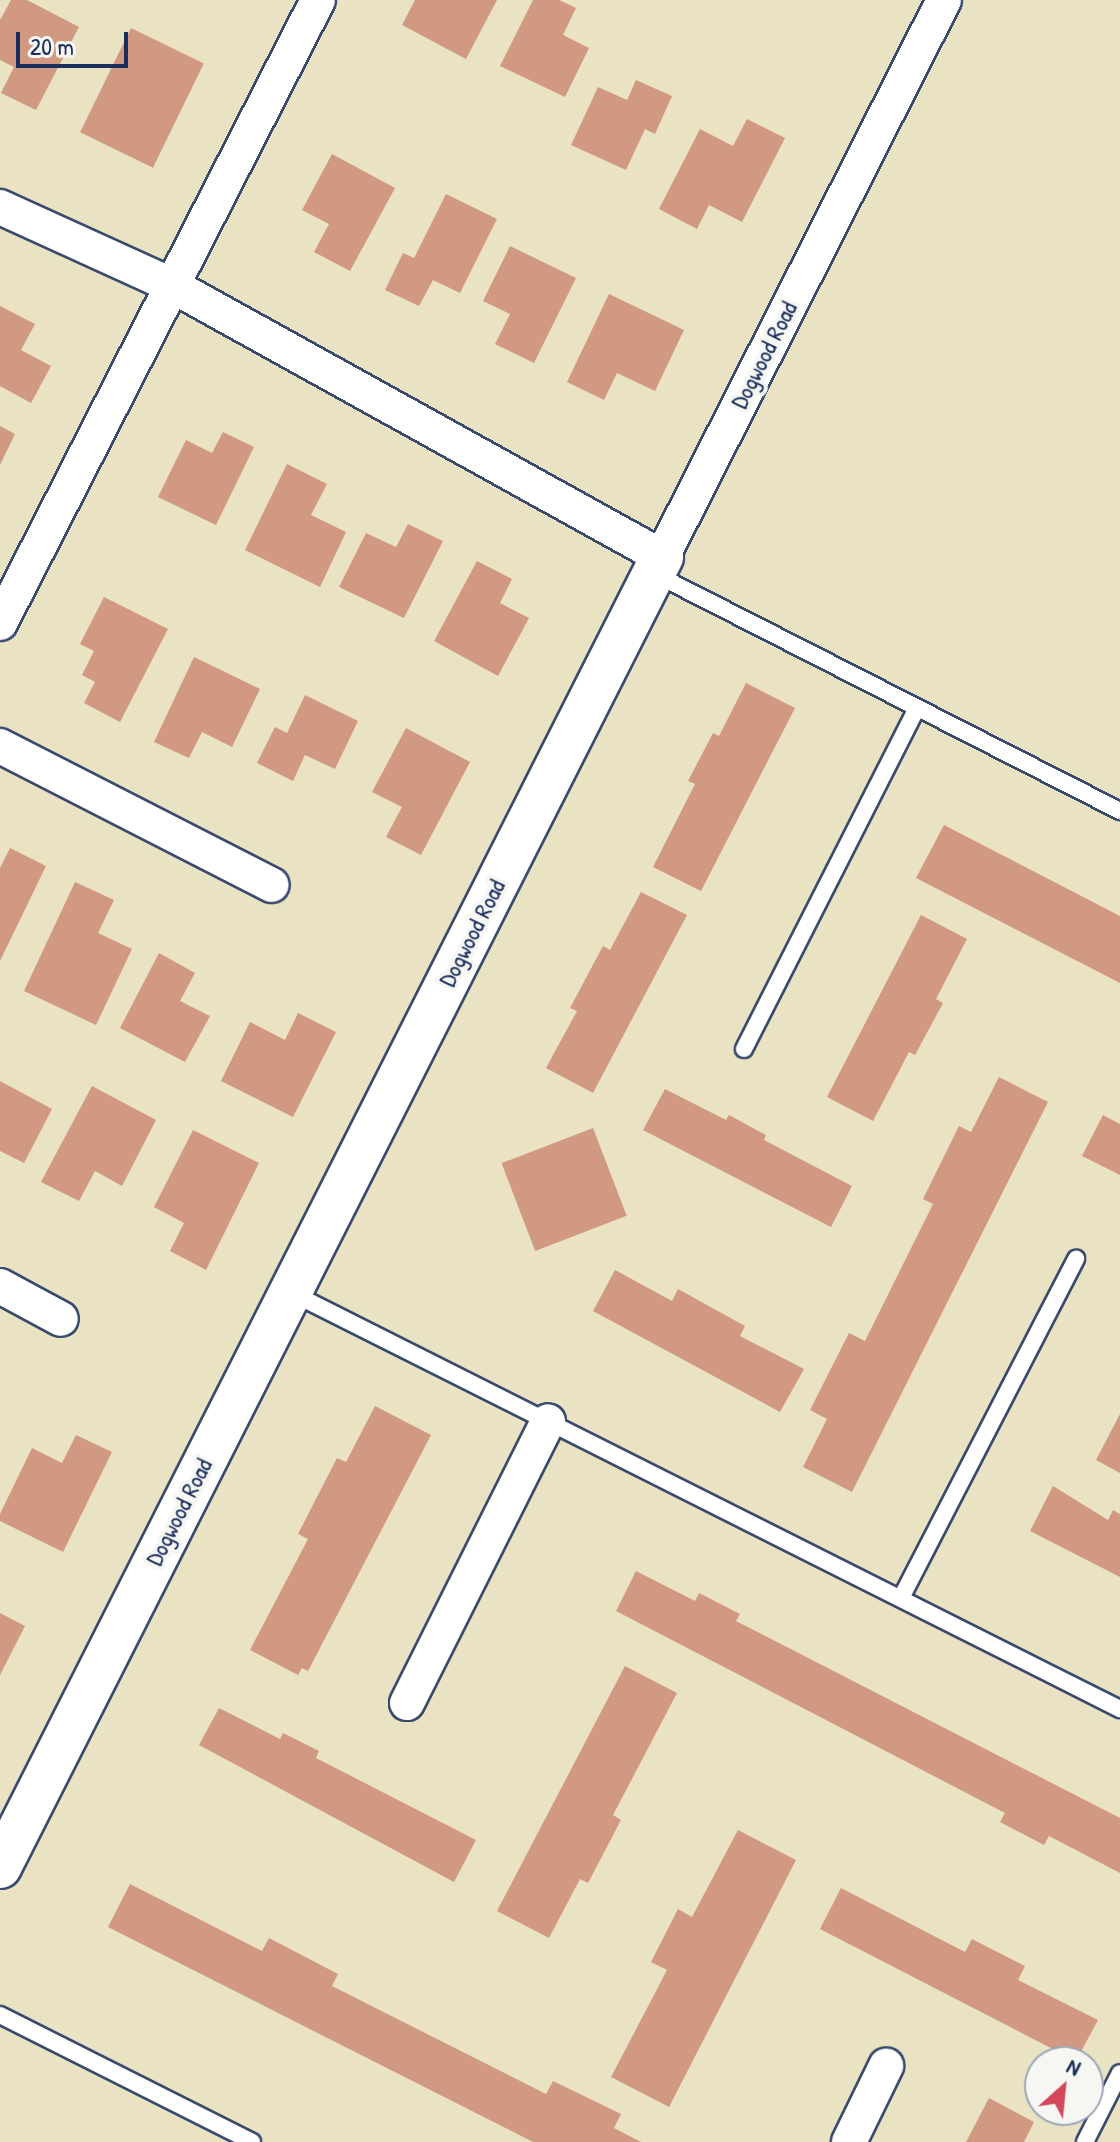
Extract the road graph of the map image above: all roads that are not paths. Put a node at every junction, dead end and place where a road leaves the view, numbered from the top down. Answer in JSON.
{"nodes":[{"id":1,"x":318,"y":0,"type":"edge"},
{"id":2,"x":944,"y":0,"type":"edge"},
{"id":3,"x":0,"y":207,"type":"edge"},
{"id":4,"x":173,"y":286,"type":"junction"},
{"id":5,"x":658,"y":565,"type":"junction"},
{"id":6,"x":0,"y":623,"type":"edge"},
{"id":7,"x":917,"y":708,"type":"junction"},
{"id":8,"x":0,"y":746,"type":"edge"},
{"id":9,"x":1120,"y":811,"type":"edge"},
{"id":10,"x":272,"y":885,"type":"dead end"},
{"id":11,"x":744,"y":1049,"type":"dead end"},
{"id":12,"x":1076,"y":1259,"type":"dead end"},
{"id":13,"x":0,"y":1286,"type":"edge"},
{"id":14,"x":290,"y":1292,"type":"junction"},
{"id":15,"x":61,"y":1319,"type":"dead end"},
{"id":16,"x":548,"y":1421,"type":"junction"},
{"id":17,"x":901,"y":1598,"type":"junction"},
{"id":18,"x":407,"y":1703,"type":"dead end"},
{"id":19,"x":1120,"y":1709,"type":"edge"},
{"id":20,"x":6,"y":1841,"type":"edge"},
{"id":21,"x":0,"y":2015,"type":"edge"},
{"id":22,"x":886,"y":2066,"type":"dead end"},
{"id":23,"x":1120,"y":2073,"type":"edge"},
{"id":24,"x":252,"y":2142,"type":"edge"},
{"id":25,"x":849,"y":2142,"type":"edge"},
{"id":26,"x":1085,"y":2142,"type":"edge"}],
"edges":[{"from":1,"to":4,"type":"street"},
{"from":2,"to":5,"type":"street","name":"Dogwood Road"},
{"from":3,"to":4,"type":"street"},
{"from":4,"to":5,"type":"street"},
{"from":4,"to":6,"type":"street"},
{"from":5,"to":7,"type":"lane"},
{"from":5,"to":14,"type":"street","name":"Dogwood Road"},
{"from":7,"to":9,"type":"lane"},
{"from":7,"to":11,"type":"lane"},
{"from":8,"to":10,"type":"street"},
{"from":12,"to":17,"type":"lane"},
{"from":13,"to":15,"type":"street"},
{"from":14,"to":16,"type":"lane"},
{"from":14,"to":20,"type":"street","name":"Dogwood Road"},
{"from":16,"to":17,"type":"lane"},
{"from":16,"to":18,"type":"street"},
{"from":17,"to":19,"type":"lane"},
{"from":21,"to":24,"type":"lane"},
{"from":22,"to":25,"type":"street"},
{"from":23,"to":26,"type":"lane"}]}
